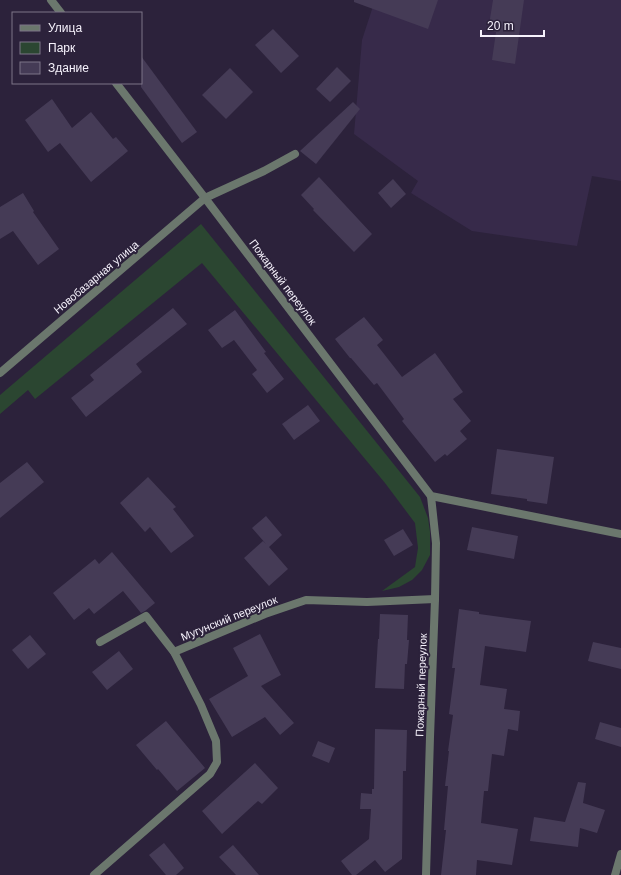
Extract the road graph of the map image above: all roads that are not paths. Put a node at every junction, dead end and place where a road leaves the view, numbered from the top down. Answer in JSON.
{"nodes":[{"id":1,"x":51,"y":0,"type":"edge"},
{"id":2,"x":60,"y":12,"type":"edge"},
{"id":3,"x":117,"y":84,"type":"edge"},
{"id":4,"x":295,"y":154,"type":"dead end"},
{"id":5,"x":205,"y":198,"type":"junction"},
{"id":6,"x":0,"y":373,"type":"edge"},
{"id":7,"x":431,"y":496,"type":"junction"},
{"id":8,"x":621,"y":534,"type":"edge"},
{"id":9,"x":435,"y":599,"type":"junction"},
{"id":10,"x":100,"y":642,"type":"dead end"},
{"id":11,"x":174,"y":652,"type":"junction"},
{"id":12,"x":621,"y":854,"type":"edge"},
{"id":13,"x":94,"y":875,"type":"edge"},
{"id":14,"x":426,"y":875,"type":"edge"},
{"id":15,"x":615,"y":875,"type":"edge"}],
"edges":[{"from":1,"to":2,"type":"street"},
{"from":3,"to":5,"type":"street","name":"Пожарный переулок"},
{"from":4,"to":5,"type":"street","name":"Новобазарная улица"},
{"from":5,"to":6,"type":"street","name":"Новобазарная улица"},
{"from":5,"to":7,"type":"street","name":"Пожарный переулок"},
{"from":7,"to":8,"type":"street"},
{"from":7,"to":9,"type":"street","name":"Пожарный переулок"},
{"from":9,"to":11,"type":"street","name":"Мугунский переулок"},
{"from":9,"to":14,"type":"street","name":"Пожарный переулок"},
{"from":10,"to":11,"type":"street"},
{"from":11,"to":13,"type":"street","name":"Мугунский переулок"},
{"from":12,"to":15,"type":"street"}]}
